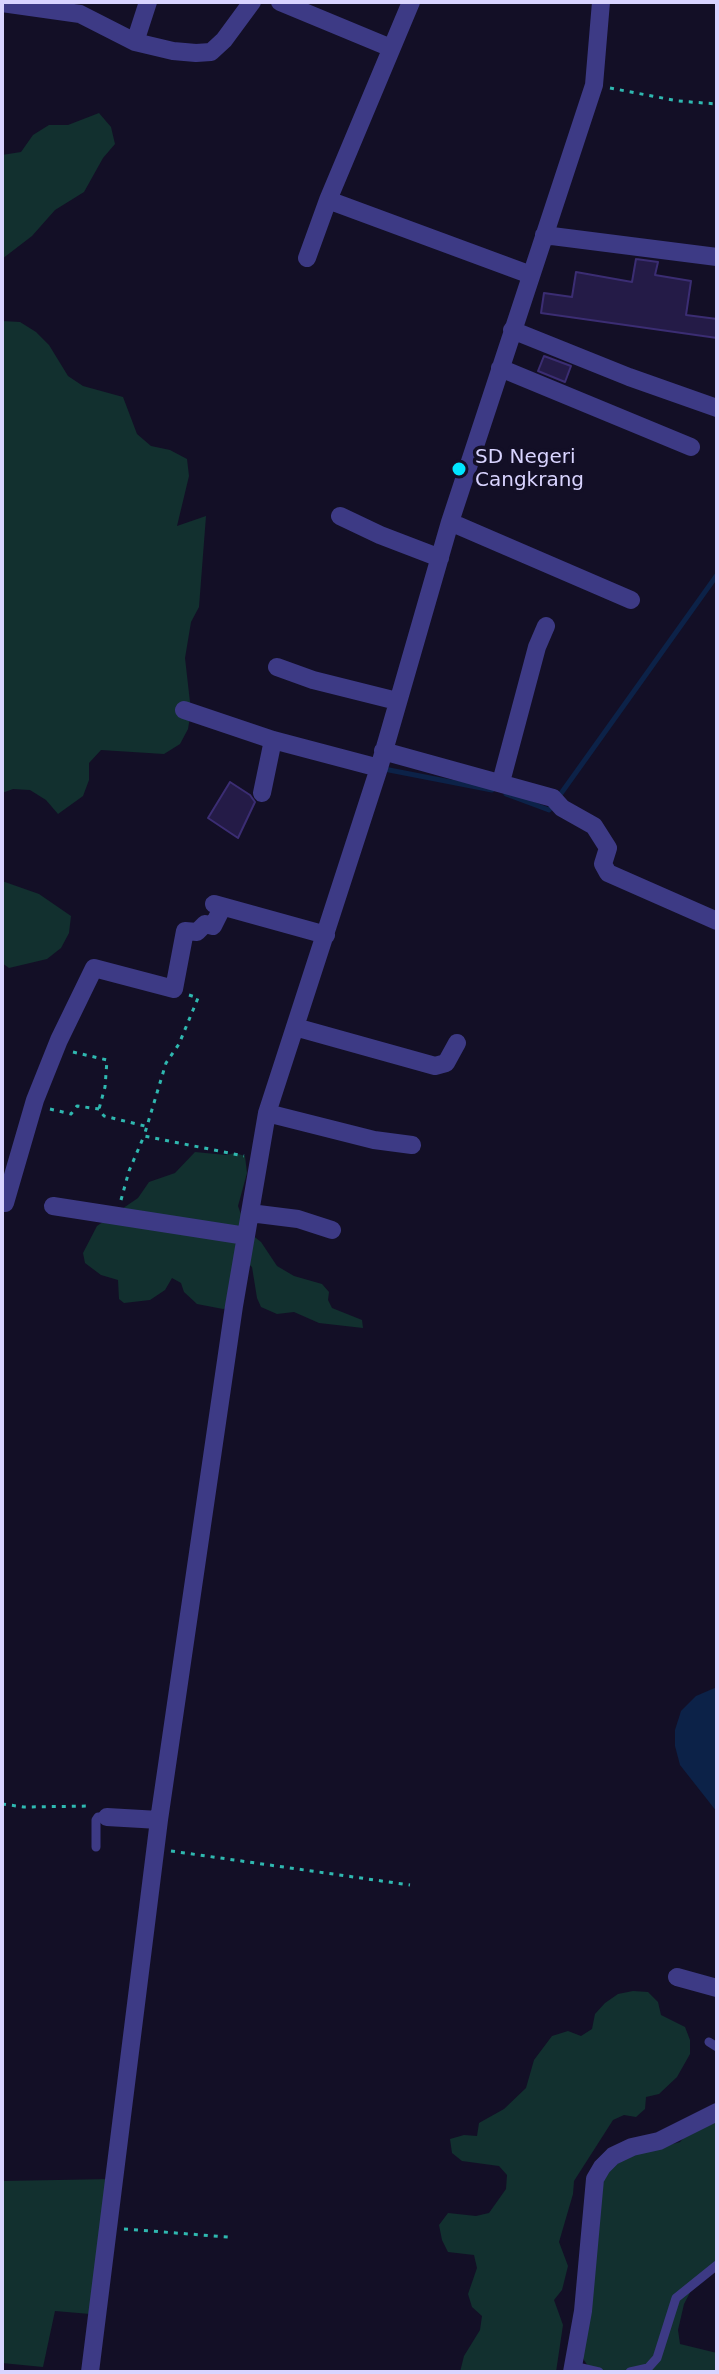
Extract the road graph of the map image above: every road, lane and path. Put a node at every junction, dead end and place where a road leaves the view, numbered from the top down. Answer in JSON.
{"nodes":[{"id":1,"x":148,"y":2,"type":"edge"},
{"id":2,"x":252,"y":2,"type":"edge"},
{"id":3,"x":280,"y":2,"type":"edge"},
{"id":4,"x":411,"y":2,"type":"edge"},
{"id":5,"x":601,"y":2,"type":"edge"},
{"id":6,"x":2,"y":3,"type":"edge"},
{"id":7,"x":52,"y":6,"type":"edge"},
{"id":8,"x":135,"y":42,"type":"junction"},
{"id":9,"x":391,"y":48,"type":"junction"},
{"id":10,"x":594,"y":85,"type":"junction"},
{"id":11,"x":717,"y":104,"type":"edge"},
{"id":12,"x":328,"y":200,"type":"junction"},
{"id":13,"x":544,"y":235,"type":"junction"},
{"id":14,"x":717,"y":257,"type":"edge"},
{"id":15,"x":307,"y":258,"type":"dead end"},
{"id":16,"x":531,"y":275,"type":"junction"},
{"id":17,"x":512,"y":330,"type":"junction"},
{"id":18,"x":500,"y":368,"type":"junction"},
{"id":19,"x":717,"y":408,"type":"edge"},
{"id":20,"x":691,"y":447,"type":"dead end"},
{"id":21,"x":340,"y":516,"type":"dead end"},
{"id":22,"x":450,"y":522,"type":"junction"},
{"id":23,"x":440,"y":558,"type":"junction"},
{"id":24,"x":631,"y":600,"type":"dead end"},
{"id":25,"x":546,"y":626,"type":"dead end"},
{"id":26,"x":277,"y":667,"type":"dead end"},
{"id":27,"x":397,"y":701,"type":"junction"},
{"id":28,"x":184,"y":710,"type":"dead end"},
{"id":29,"x":273,"y":740,"type":"junction"},
{"id":30,"x":381,"y":759,"type":"junction"},
{"id":31,"x":501,"y":782,"type":"junction"},
{"id":32,"x":262,"y":793,"type":"dead end"},
{"id":33,"x":717,"y":921,"type":"edge"},
{"id":34,"x":326,"y":935,"type":"junction"},
{"id":35,"x":174,"y":989,"type":"junction"},
{"id":36,"x":295,"y":1027,"type":"junction"},
{"id":37,"x":457,"y":1043,"type":"dead end"},
{"id":38,"x":56,"y":1048,"type":"junction"},
{"id":39,"x":34,"y":1106,"type":"junction"},
{"id":40,"x":99,"y":1109,"type":"junction"},
{"id":41,"x":267,"y":1113,"type":"junction"},
{"id":42,"x":149,"y":1127,"type":"junction"},
{"id":43,"x":144,"y":1136,"type":"junction"},
{"id":44,"x":412,"y":1145,"type":"dead end"},
{"id":45,"x":259,"y":1159,"type":"junction"},
{"id":46,"x":5,"y":1203,"type":"dead end"},
{"id":47,"x":53,"y":1206,"type":"dead end"},
{"id":48,"x":250,"y":1213,"type":"junction"},
{"id":49,"x":118,"y":1214,"type":"junction"},
{"id":50,"x":332,"y":1230,"type":"dead end"},
{"id":51,"x":246,"y":1236,"type":"junction"},
{"id":52,"x":2,"y":1804,"type":"edge"},
{"id":53,"x":100,"y":1811,"type":"junction"},
{"id":54,"x":152,"y":1820,"type":"junction"},
{"id":55,"x":96,"y":1847,"type":"dead end"},
{"id":56,"x":156,"y":1848,"type":"junction"},
{"id":57,"x":410,"y":1885,"type":"dead end"},
{"id":58,"x":677,"y":1977,"type":"dead end"},
{"id":59,"x":717,"y":1988,"type":"edge"},
{"id":60,"x":717,"y":2112,"type":"edge"},
{"id":61,"x":108,"y":2228,"type":"junction"},
{"id":62,"x":228,"y":2237,"type":"dead end"},
{"id":63,"x":717,"y":2265,"type":"edge"},
{"id":64,"x":572,"y":2369,"type":"edge"},
{"id":65,"x":90,"y":2372,"type":"edge"},
{"id":66,"x":599,"y":2372,"type":"edge"},
{"id":67,"x":630,"y":2372,"type":"edge"}],
"edges":[{"from":1,"to":8,"type":"street"},
{"from":2,"to":8,"type":"street"},
{"from":3,"to":9,"type":"street"},
{"from":4,"to":9,"type":"street"},
{"from":5,"to":10,"type":"street"},
{"from":6,"to":7,"type":"street"},
{"from":7,"to":8,"type":"street"},
{"from":9,"to":12,"type":"street"},
{"from":10,"to":11,"type":"path"},
{"from":10,"to":13,"type":"street"},
{"from":12,"to":15,"type":"street"},
{"from":12,"to":16,"type":"street"},
{"from":13,"to":14,"type":"street"},
{"from":13,"to":16,"type":"street"},
{"from":16,"to":17,"type":"street"},
{"from":17,"to":18,"type":"street"},
{"from":17,"to":19,"type":"street"},
{"from":18,"to":20,"type":"street"},
{"from":18,"to":22,"type":"street"},
{"from":21,"to":23,"type":"street"},
{"from":22,"to":23,"type":"street"},
{"from":22,"to":24,"type":"street"},
{"from":23,"to":27,"type":"street"},
{"from":25,"to":31,"type":"street"},
{"from":26,"to":27,"type":"street"},
{"from":27,"to":30,"type":"street"},
{"from":28,"to":29,"type":"street"},
{"from":29,"to":30,"type":"street"},
{"from":29,"to":32,"type":"street"},
{"from":30,"to":31,"type":"street"},
{"from":30,"to":34,"type":"street"},
{"from":31,"to":33,"type":"street"},
{"from":34,"to":35,"type":"street"},
{"from":34,"to":36,"type":"street"},
{"from":35,"to":38,"type":"street"},
{"from":35,"to":42,"type":"path"},
{"from":36,"to":37,"type":"street"},
{"from":36,"to":41,"type":"street"},
{"from":38,"to":39,"type":"street"},
{"from":38,"to":40,"type":"path"},
{"from":39,"to":40,"type":"path"},
{"from":39,"to":46,"type":"street"},
{"from":40,"to":42,"type":"path"},
{"from":41,"to":44,"type":"street"},
{"from":41,"to":45,"type":"street"},
{"from":42,"to":43,"type":"path"},
{"from":43,"to":45,"type":"path"},
{"from":43,"to":49,"type":"path"},
{"from":45,"to":48,"type":"street"},
{"from":47,"to":49,"type":"street"},
{"from":48,"to":50,"type":"street"},
{"from":48,"to":51,"type":"street"},
{"from":49,"to":51,"type":"street"},
{"from":51,"to":54,"type":"street"},
{"from":52,"to":53,"type":"path"},
{"from":53,"to":54,"type":"street"},
{"from":53,"to":55,"type":"lane"},
{"from":54,"to":56,"type":"street"},
{"from":56,"to":57,"type":"path"},
{"from":56,"to":61,"type":"street"},
{"from":58,"to":59,"type":"street"},
{"from":60,"to":64,"type":"street"},
{"from":61,"to":62,"type":"path"},
{"from":61,"to":65,"type":"street"},
{"from":63,"to":67,"type":"lane"},
{"from":64,"to":66,"type":"lane"}]}
